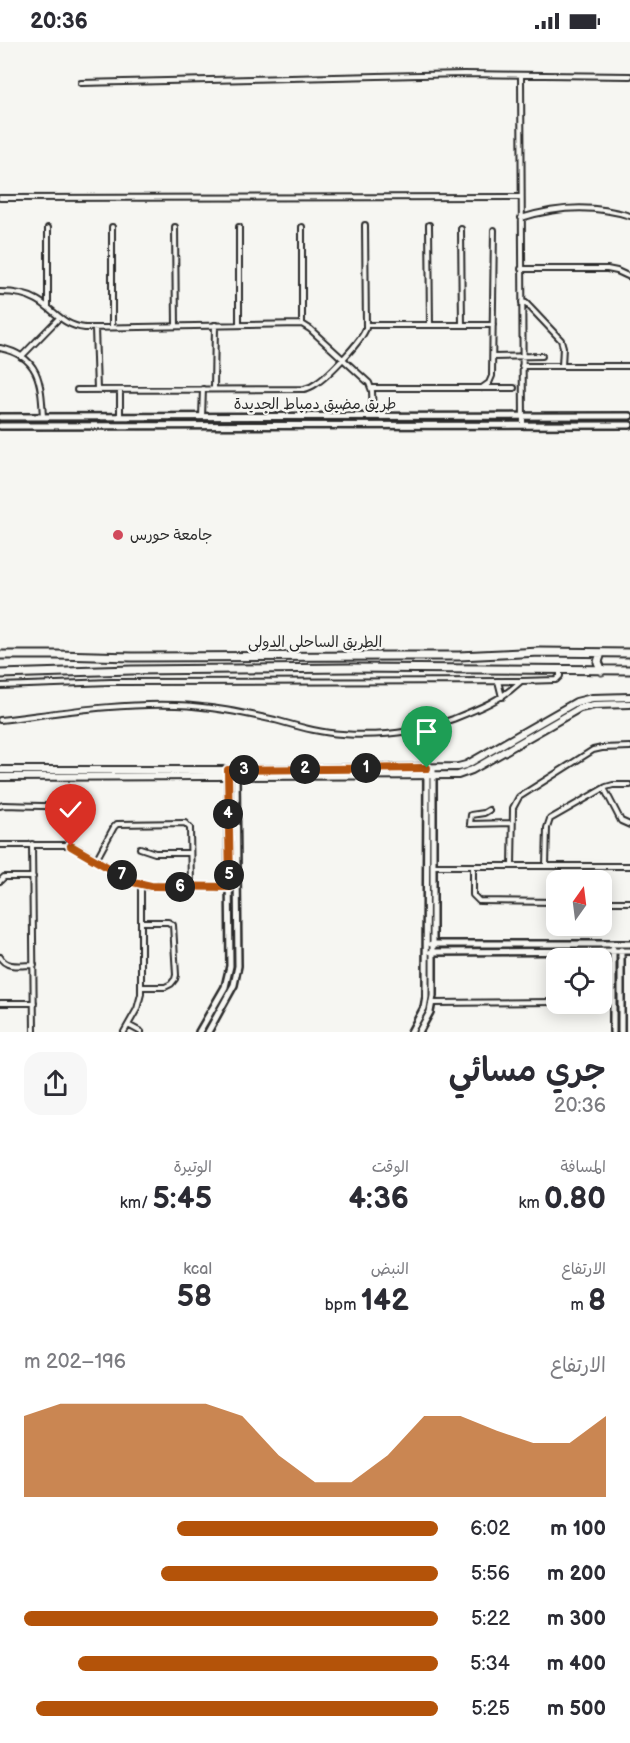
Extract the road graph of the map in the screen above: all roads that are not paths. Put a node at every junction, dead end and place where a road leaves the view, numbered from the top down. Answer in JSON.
{"nodes":[{"id":1,"x":522,"y":75,"type":"junction"},
{"id":2,"x":630,"y":76,"type":"edge"},
{"id":3,"x":81,"y":83,"type":"dead end"},
{"id":4,"x":521,"y":197,"type":"junction"},
{"id":5,"x":0,"y":198,"type":"edge"},
{"id":6,"x":630,"y":216,"type":"edge"},
{"id":7,"x":521,"y":218,"type":"junction"},
{"id":8,"x":365,"y":225,"type":"dead end"},
{"id":9,"x":429,"y":225,"type":"dead end"},
{"id":10,"x":112,"y":227,"type":"dead end"},
{"id":11,"x":175,"y":227,"type":"dead end"},
{"id":12,"x":238,"y":227,"type":"dead end"},
{"id":13,"x":302,"y":227,"type":"dead end"},
{"id":14,"x":48,"y":228,"type":"dead end"},
{"id":15,"x":461,"y":229,"type":"dead end"},
{"id":16,"x":494,"y":230,"type":"dead end"},
{"id":17,"x":521,"y":269,"type":"junction"},
{"id":18,"x":630,"y":277,"type":"edge"},
{"id":19,"x":0,"y":292,"type":"edge"},
{"id":20,"x":522,"y":302,"type":"junction"},
{"id":21,"x":48,"y":308,"type":"junction"},
{"id":22,"x":59,"y":318,"type":"junction"},
{"id":23,"x":302,"y":324,"type":"junction"},
{"id":24,"x":214,"y":325,"type":"junction"},
{"id":25,"x":239,"y":325,"type":"junction"},
{"id":26,"x":367,"y":325,"type":"junction"},
{"id":27,"x":430,"y":325,"type":"junction"},
{"id":28,"x":462,"y":325,"type":"junction"},
{"id":29,"x":176,"y":326,"type":"junction"},
{"id":30,"x":493,"y":326,"type":"junction"},
{"id":31,"x":112,"y":327,"type":"junction"},
{"id":32,"x":95,"y":328,"type":"junction"},
{"id":33,"x":0,"y":348,"type":"edge"},
{"id":34,"x":522,"y":356,"type":"junction"},
{"id":35,"x":542,"y":356,"type":"dead end"},
{"id":36,"x":21,"y":357,"type":"junction"},
{"id":37,"x":493,"y":357,"type":"junction"},
{"id":38,"x":343,"y":358,"type":"junction"},
{"id":39,"x":522,"y":366,"type":"junction"},
{"id":40,"x":562,"y":366,"type":"junction"},
{"id":41,"x":630,"y":366,"type":"edge"},
{"id":42,"x":372,"y":388,"type":"junction"},
{"id":43,"x":482,"y":388,"type":"junction"},
{"id":44,"x":514,"y":388,"type":"dead end"},
{"id":45,"x":203,"y":389,"type":"junction"},
{"id":46,"x":214,"y":389,"type":"junction"},
{"id":47,"x":77,"y":390,"type":"dead end"},
{"id":48,"x":97,"y":390,"type":"junction"},
{"id":49,"x":120,"y":390,"type":"junction"},
{"id":50,"x":336,"y":416,"type":"junction"},
{"id":51,"x":373,"y":416,"type":"junction"},
{"id":52,"x":523,"y":416,"type":"junction"},
{"id":53,"x":630,"y":416,"type":"edge"},
{"id":54,"x":3,"y":417,"type":"edge"},
{"id":55,"x":120,"y":417,"type":"junction"},
{"id":56,"x":202,"y":417,"type":"junction"},
{"id":57,"x":43,"y":418,"type":"junction"},
{"id":58,"x":336,"y":424,"type":"junction"},
{"id":59,"x":523,"y":425,"type":"junction"},
{"id":60,"x":630,"y":425,"type":"edge"},
{"id":61,"x":3,"y":426,"type":"edge"},
{"id":62,"x":601,"y":653,"type":"junction"},
{"id":63,"x":630,"y":653,"type":"edge"},
{"id":64,"x":0,"y":655,"type":"edge"},
{"id":65,"x":561,"y":670,"type":"junction"},
{"id":66,"x":630,"y":670,"type":"edge"},
{"id":67,"x":602,"y":671,"type":"junction"},
{"id":68,"x":0,"y":674,"type":"edge"},
{"id":69,"x":498,"y":681,"type":"junction"},
{"id":70,"x":521,"y":681,"type":"junction"},
{"id":71,"x":0,"y":686,"type":"edge"},
{"id":72,"x":501,"y":697,"type":"junction"},
{"id":73,"x":630,"y":697,"type":"edge"},
{"id":74,"x":630,"y":704,"type":"edge"},
{"id":75,"x":0,"y":720,"type":"edge"},
{"id":76,"x":630,"y":747,"type":"edge"},
{"id":77,"x":430,"y":768,"type":"junction"},
{"id":78,"x":0,"y":770,"type":"edge"},
{"id":79,"x":232,"y":773,"type":"junction"},
{"id":80,"x":430,"y":776,"type":"junction"},
{"id":81,"x":0,"y":777,"type":"edge"},
{"id":82,"x":630,"y":785,"type":"edge"},
{"id":83,"x":604,"y":788,"type":"junction"},
{"id":84,"x":0,"y":806,"type":"edge"},
{"id":85,"x":489,"y":810,"type":"dead end"},
{"id":86,"x":512,"y":824,"type":"junction"},
{"id":87,"x":630,"y":825,"type":"edge"},
{"id":88,"x":32,"y":844,"type":"junction"},
{"id":89,"x":68,"y":844,"type":"junction"},
{"id":90,"x":0,"y":845,"type":"edge"},
{"id":91,"x":140,"y":848,"type":"dead end"},
{"id":92,"x":190,"y":853,"type":"junction"},
{"id":93,"x":96,"y":860,"type":"junction"},
{"id":94,"x":429,"y":866,"type":"junction"},
{"id":95,"x":473,"y":866,"type":"junction"},
{"id":96,"x":512,"y":866,"type":"junction"},
{"id":97,"x":546,"y":866,"type":"junction"},
{"id":98,"x":630,"y":866,"type":"edge"},
{"id":99,"x":33,"y":877,"type":"junction"},
{"id":100,"x":0,"y":880,"type":"edge"},
{"id":101,"x":141,"y":885,"type":"junction"},
{"id":102,"x":191,"y":887,"type":"junction"},
{"id":103,"x":230,"y":887,"type":"junction"},
{"id":104,"x":237,"y":887,"type":"junction"},
{"id":105,"x":546,"y":902,"type":"edge"},
{"id":106,"x":612,"y":902,"type":"edge"},
{"id":107,"x":630,"y":902,"type":"edge"},
{"id":108,"x":141,"y":922,"type":"junction"},
{"id":109,"x":430,"y":944,"type":"junction"},
{"id":110,"x":630,"y":944,"type":"edge"},
{"id":111,"x":474,"y":945,"type":"junction"},
{"id":112,"x":613,"y":948,"type":"junction"},
{"id":113,"x":621,"y":948,"type":"junction"},
{"id":114,"x":630,"y":951,"type":"edge"},
{"id":115,"x":430,"y":952,"type":"junction"},
{"id":116,"x":474,"y":952,"type":"junction"},
{"id":117,"x":0,"y":957,"type":"edge"},
{"id":118,"x":34,"y":964,"type":"junction"},
{"id":119,"x":141,"y":987,"type":"junction"},
{"id":120,"x":613,"y":1001,"type":"joint"},
{"id":121,"x":546,"y":1002,"type":"edge"},
{"id":122,"x":0,"y":1003,"type":"edge"},
{"id":123,"x":34,"y":1003,"type":"junction"},
{"id":124,"x":432,"y":1003,"type":"junction"},
{"id":125,"x":211,"y":1012,"type":"junction"},
{"id":126,"x":217,"y":1015,"type":"junction"},
{"id":127,"x":128,"y":1025,"type":"junction"},
{"id":128,"x":34,"y":1032,"type":"edge"},
{"id":129,"x":124,"y":1032,"type":"edge"},
{"id":130,"x":141,"y":1032,"type":"edge"},
{"id":131,"x":199,"y":1032,"type":"edge"},
{"id":132,"x":208,"y":1032,"type":"edge"},
{"id":133,"x":411,"y":1032,"type":"edge"},
{"id":134,"x":419,"y":1032,"type":"edge"},
{"id":135,"x":613,"y":1032,"type":"edge"},
{"id":136,"x":621,"y":1032,"type":"edge"}],
"edges":[{"from":1,"to":2,"type":"street"},
{"from":1,"to":3,"type":"street"},
{"from":1,"to":4,"type":"street"},
{"from":4,"to":5,"type":"street"},
{"from":4,"to":7,"type":"street"},
{"from":6,"to":7,"type":"street"},
{"from":7,"to":17,"type":"street"},
{"from":8,"to":26,"type":"street"},
{"from":9,"to":27,"type":"street"},
{"from":10,"to":31,"type":"street"},
{"from":11,"to":29,"type":"street"},
{"from":12,"to":25,"type":"street"},
{"from":13,"to":23,"type":"street"},
{"from":14,"to":21,"type":"street"},
{"from":15,"to":28,"type":"street"},
{"from":16,"to":30,"type":"street"},
{"from":17,"to":18,"type":"street"},
{"from":17,"to":20,"type":"street"},
{"from":19,"to":21,"type":"street"},
{"from":20,"to":34,"type":"street"},
{"from":20,"to":40,"type":"street"},
{"from":21,"to":22,"type":"street"},
{"from":22,"to":32,"type":"street"},
{"from":22,"to":36,"type":"street"},
{"from":23,"to":25,"type":"street"},
{"from":23,"to":38,"type":"street"},
{"from":24,"to":25,"type":"street"},
{"from":24,"to":29,"type":"street"},
{"from":24,"to":46,"type":"street"},
{"from":26,"to":27,"type":"street"},
{"from":26,"to":38,"type":"street"},
{"from":27,"to":28,"type":"street"},
{"from":28,"to":30,"type":"street"},
{"from":29,"to":31,"type":"street"},
{"from":30,"to":37,"type":"street"},
{"from":31,"to":32,"type":"street"},
{"from":32,"to":48,"type":"street"},
{"from":33,"to":36,"type":"street"},
{"from":34,"to":35,"type":"street"},
{"from":34,"to":37,"type":"street"},
{"from":34,"to":39,"type":"street"},
{"from":36,"to":57,"type":"street"},
{"from":37,"to":43,"type":"street"},
{"from":38,"to":42,"type":"street"},
{"from":38,"to":46,"type":"street"},
{"from":39,"to":40,"type":"street"},
{"from":39,"to":52,"type":"street"},
{"from":40,"to":41,"type":"street"},
{"from":42,"to":43,"type":"street"},
{"from":42,"to":51,"type":"street"},
{"from":43,"to":44,"type":"street"},
{"from":45,"to":46,"type":"street"},
{"from":45,"to":49,"type":"street"},
{"from":45,"to":56,"type":"street"},
{"from":47,"to":48,"type":"street"},
{"from":48,"to":49,"type":"street"},
{"from":49,"to":55,"type":"street"},
{"from":50,"to":51,"type":"street","name":"طريق مضيق دمياط الجديدة"},
{"from":50,"to":56,"type":"street","name":"طريق مضيق دمياط الجديدة"},
{"from":50,"to":58,"type":"street"},
{"from":51,"to":52,"type":"street","name":"طريق مضيق دمياط الجديدة"},
{"from":52,"to":53,"type":"street","name":"طريق مضيق دمياط الجديدة"},
{"from":52,"to":59,"type":"street"},
{"from":54,"to":57,"type":"street","name":"طريق مضيق دمياط الجديدة"},
{"from":54,"to":61,"type":"street"},
{"from":55,"to":56,"type":"street","name":"طريق مضيق دمياط الجديدة"},
{"from":55,"to":57,"type":"street","name":"طريق مضيق دمياط الجديدة"},
{"from":58,"to":59,"type":"street","name":"طريق مضيق دمياط الجديدة"},
{"from":58,"to":61,"type":"street","name":"طريق مضيق دمياط الجديدة"},
{"from":59,"to":60,"type":"street","name":"طريق مضيق دمياط الجديدة"},
{"from":62,"to":63,"type":"highway","name":"الطريق الساحلى الدولى"},
{"from":62,"to":64,"type":"highway","name":"الطريق الساحلى الدولى"},
{"from":62,"to":67,"type":"highway"},
{"from":65,"to":67,"type":"highway","name":"الطريق الساحلى الدولى"},
{"from":65,"to":68,"type":"highway","name":"الطريق الساحلى الدولى"},
{"from":65,"to":70,"type":"street"},
{"from":66,"to":67,"type":"highway","name":"الطريق الساحلى الدولى"},
{"from":69,"to":70,"type":"street"},
{"from":69,"to":71,"type":"street"},
{"from":69,"to":72,"type":"street"},
{"from":70,"to":72,"type":"street"},
{"from":72,"to":75,"type":"street"},
{"from":73,"to":77,"type":"main road"},
{"from":74,"to":80,"type":"main road"},
{"from":76,"to":86,"type":"street"},
{"from":77,"to":79,"type":"main road"},
{"from":77,"to":80,"type":"street"},
{"from":78,"to":79,"type":"main road"},
{"from":79,"to":80,"type":"main road"},
{"from":79,"to":81,"type":"main road"},
{"from":79,"to":103,"type":"street"},
{"from":79,"to":104,"type":"street"},
{"from":80,"to":94,"type":"street"},
{"from":82,"to":83,"type":"street"},
{"from":83,"to":87,"type":"street"},
{"from":83,"to":97,"type":"street"},
{"from":84,"to":89,"type":"street"},
{"from":85,"to":86,"type":"street"},
{"from":86,"to":96,"type":"street"},
{"from":88,"to":89,"type":"street"},
{"from":88,"to":90,"type":"street"},
{"from":88,"to":99,"type":"street"},
{"from":89,"to":93,"type":"street"},
{"from":91,"to":92,"type":"street"},
{"from":92,"to":93,"type":"street"},
{"from":92,"to":102,"type":"street"},
{"from":93,"to":101,"type":"street"},
{"from":94,"to":95,"type":"street"},
{"from":94,"to":109,"type":"street"},
{"from":95,"to":96,"type":"street"},
{"from":95,"to":105,"type":"street"},
{"from":96,"to":97,"type":"street"},
{"from":97,"to":98,"type":"street"},
{"from":99,"to":100,"type":"street"},
{"from":99,"to":118,"type":"street"},
{"from":101,"to":102,"type":"street"},
{"from":101,"to":108,"type":"street"},
{"from":102,"to":103,"type":"street"},
{"from":103,"to":104,"type":"street"},
{"from":103,"to":125,"type":"street"},
{"from":104,"to":126,"type":"street"},
{"from":106,"to":107,"type":"street"},
{"from":108,"to":119,"type":"street"},
{"from":108,"to":119,"type":"street"},
{"from":109,"to":111,"type":"street"},
{"from":109,"to":115,"type":"street"},
{"from":110,"to":113,"type":"street"},
{"from":111,"to":112,"type":"street"},
{"from":111,"to":116,"type":"street"},
{"from":112,"to":113,"type":"street"},
{"from":112,"to":116,"type":"street"},
{"from":112,"to":120,"type":"street"},
{"from":113,"to":114,"type":"street"},
{"from":113,"to":136,"type":"street"},
{"from":115,"to":116,"type":"street"},
{"from":115,"to":124,"type":"street"},
{"from":115,"to":133,"type":"street"},
{"from":117,"to":118,"type":"street"},
{"from":118,"to":123,"type":"street"},
{"from":119,"to":127,"type":"street"},
{"from":120,"to":135,"type":"street"},
{"from":121,"to":124,"type":"street"},
{"from":122,"to":123,"type":"street"},
{"from":123,"to":128,"type":"street"},
{"from":124,"to":134,"type":"street"},
{"from":125,"to":126,"type":"street"},
{"from":125,"to":131,"type":"street"},
{"from":126,"to":132,"type":"street"},
{"from":127,"to":129,"type":"street"},
{"from":127,"to":130,"type":"street"}]}
